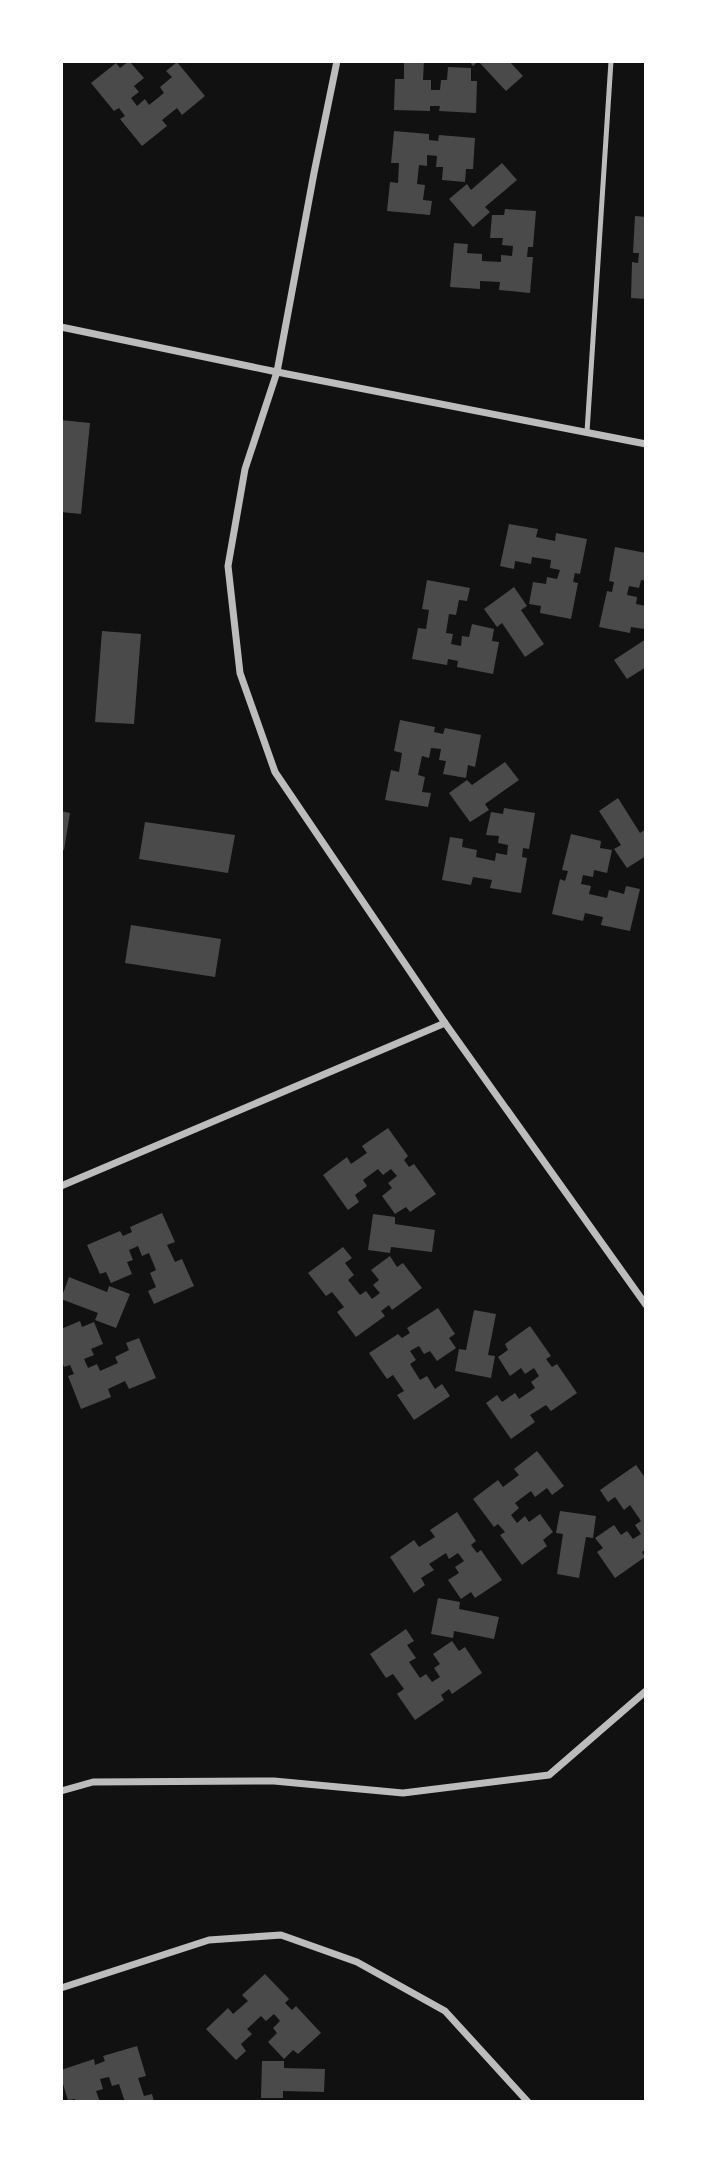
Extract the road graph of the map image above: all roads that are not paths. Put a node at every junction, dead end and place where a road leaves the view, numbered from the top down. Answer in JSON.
{"nodes":[{"id":1,"x":337,"y":61,"type":"edge"},
{"id":2,"x":611,"y":61,"type":"edge"},
{"id":3,"x":61,"y":327,"type":"edge"},
{"id":4,"x":277,"y":372,"type":"junction"},
{"id":5,"x":587,"y":432,"type":"junction"},
{"id":6,"x":646,"y":444,"type":"edge"},
{"id":7,"x":445,"y":1023,"type":"junction"},
{"id":8,"x":61,"y":1186,"type":"edge"},
{"id":9,"x":646,"y":1305,"type":"edge"},
{"id":10,"x":646,"y":1691,"type":"edge"},
{"id":11,"x":61,"y":1791,"type":"edge"},
{"id":12,"x":61,"y":1989,"type":"edge"},
{"id":13,"x":528,"y":2102,"type":"edge"}],
"edges":[{"from":1,"to":4,"type":"street"},
{"from":2,"to":5,"type":"lane"},
{"from":3,"to":4,"type":"street"},
{"from":4,"to":5,"type":"street"},
{"from":4,"to":7,"type":"street"},
{"from":5,"to":6,"type":"street"},
{"from":7,"to":8,"type":"street"},
{"from":7,"to":9,"type":"street"},
{"from":10,"to":11,"type":"street"},
{"from":12,"to":13,"type":"street"}]}
